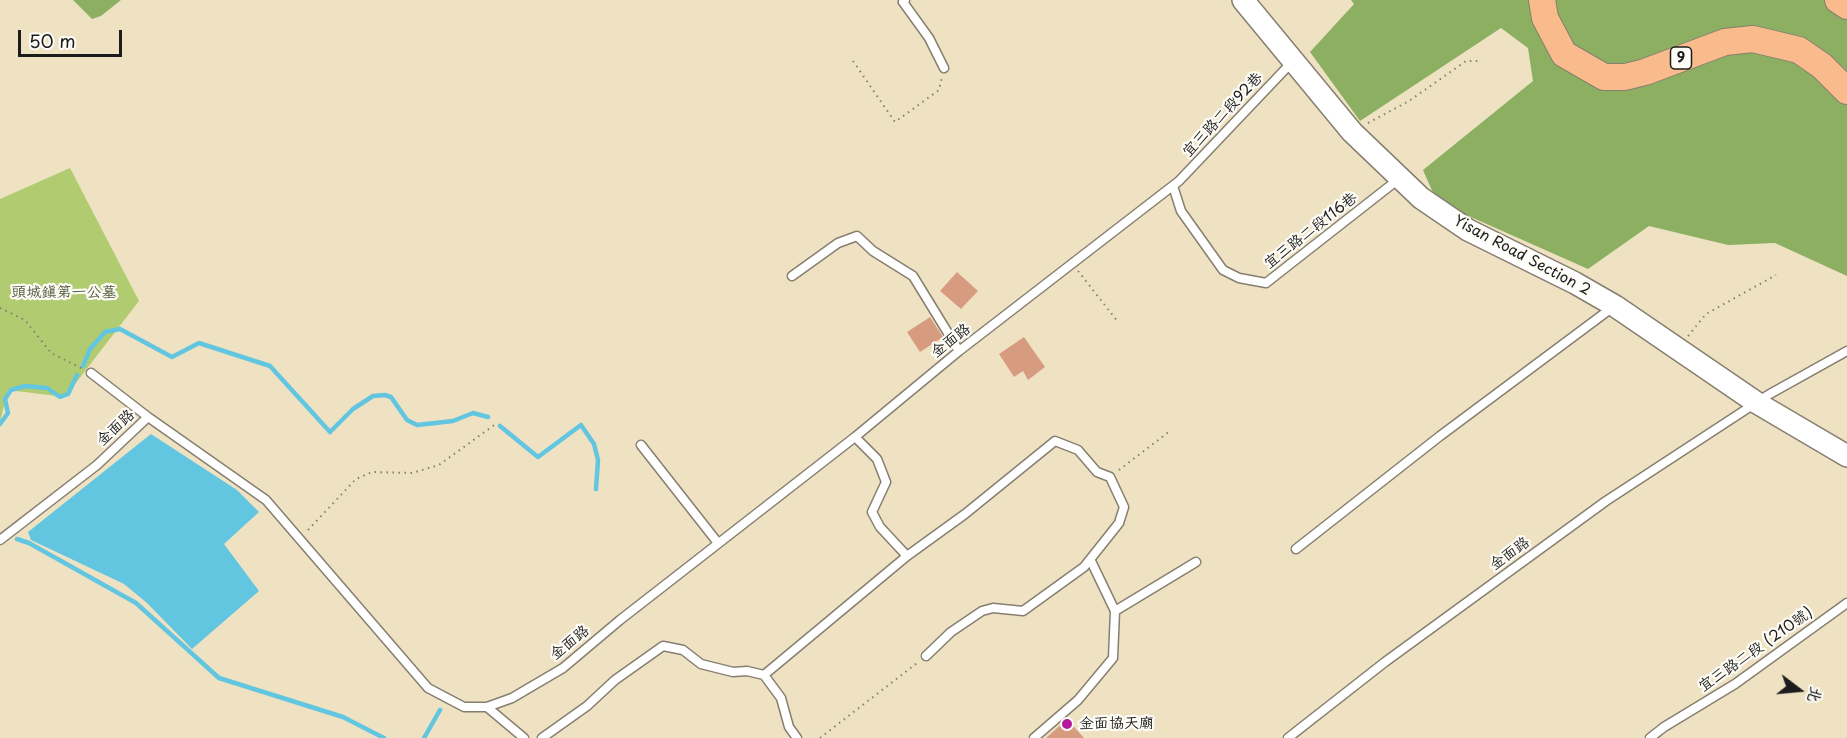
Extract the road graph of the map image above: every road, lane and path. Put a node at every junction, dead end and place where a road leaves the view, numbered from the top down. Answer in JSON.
{"nodes":[{"id":1,"x":905,"y":0,"type":"edge"},
{"id":2,"x":1243,"y":0,"type":"edge"},
{"id":3,"x":1542,"y":0,"type":"edge"},
{"id":4,"x":1838,"y":0,"type":"edge"},
{"id":5,"x":1847,"y":6,"type":"edge"},
{"id":6,"x":853,"y":61,"type":"dead end"},
{"id":7,"x":1293,"y":61,"type":"junction"},
{"id":8,"x":1480,"y":61,"type":"dead end"},
{"id":9,"x":944,"y":68,"type":"joint"},
{"id":10,"x":1847,"y":91,"type":"edge"},
{"id":11,"x":1352,"y":132,"type":"junction"},
{"id":12,"x":1400,"y":178,"type":"junction"},
{"id":13,"x":1173,"y":186,"type":"junction"},
{"id":14,"x":1072,"y":264,"type":"junction"},
{"id":15,"x":1776,"y":275,"type":"dead end"},
{"id":16,"x":792,"y":276,"type":"dead end"},
{"id":17,"x":1614,"y":306,"type":"junction"},
{"id":18,"x":0,"y":308,"type":"edge"},
{"id":19,"x":1118,"y":322,"type":"dead end"},
{"id":20,"x":1678,"y":348,"type":"junction"},
{"id":21,"x":959,"y":351,"type":"junction"},
{"id":22,"x":1847,"y":351,"type":"edge"},
{"id":23,"x":91,"y":373,"type":"joint"},
{"id":24,"x":1757,"y":403,"type":"junction"},
{"id":25,"x":148,"y":417,"type":"junction"},
{"id":26,"x":497,"y":423,"type":"dead end"},
{"id":27,"x":1170,"y":430,"type":"dead end"},
{"id":28,"x":855,"y":437,"type":"junction"},
{"id":29,"x":641,"y":445,"type":"dead end"},
{"id":30,"x":1847,"y":456,"type":"edge"},
{"id":31,"x":1110,"y":477,"type":"junction"},
{"id":32,"x":299,"y":539,"type":"junction"},
{"id":33,"x":0,"y":540,"type":"edge"},
{"id":34,"x":718,"y":543,"type":"junction"},
{"id":35,"x":1296,"y":549,"type":"dead end"},
{"id":36,"x":907,"y":556,"type":"junction"},
{"id":37,"x":1091,"y":561,"type":"junction"},
{"id":38,"x":1196,"y":562,"type":"dead end"},
{"id":39,"x":1847,"y":603,"type":"edge"},
{"id":40,"x":1115,"y":610,"type":"junction"},
{"id":41,"x":926,"y":656,"type":"joint"},
{"id":42,"x":764,"y":675,"type":"junction"},
{"id":43,"x":487,"y":707,"type":"junction"},
{"id":44,"x":524,"y":738,"type":"edge"},
{"id":45,"x":542,"y":738,"type":"edge"},
{"id":46,"x":797,"y":738,"type":"edge"},
{"id":47,"x":820,"y":738,"type":"edge"},
{"id":48,"x":1034,"y":738,"type":"edge"},
{"id":49,"x":1288,"y":738,"type":"edge"},
{"id":50,"x":1650,"y":738,"type":"edge"}],
"edges":[{"from":1,"to":9,"type":"lane"},
{"from":2,"to":7,"type":"street","name":"Yisan Road Section 2"},
{"from":3,"to":10,"type":"main road","number":"9"},
{"from":4,"to":5,"type":"main road"},
{"from":6,"to":9,"type":"path"},
{"from":7,"to":11,"type":"street","name":"Yisan Road Section 2"},
{"from":7,"to":13,"type":"lane","name":"宜三路二段92巷"},
{"from":8,"to":11,"type":"path"},
{"from":11,"to":12,"type":"street","name":"Yisan Road Section 2"},
{"from":12,"to":13,"type":"lane","name":"宜三路二段116巷"},
{"from":12,"to":17,"type":"street","name":"Yisan Road Section 2"},
{"from":13,"to":14,"type":"lane","name":"金面路"},
{"from":14,"to":19,"type":"path"},
{"from":14,"to":21,"type":"lane","name":"金面路"},
{"from":15,"to":20,"type":"path"},
{"from":16,"to":21,"type":"lane"},
{"from":17,"to":20,"type":"street","name":"Yisan Road Section 2"},
{"from":17,"to":35,"type":"lane"},
{"from":18,"to":23,"type":"path"},
{"from":20,"to":24,"type":"street","name":"Yisan Road Section 2"},
{"from":21,"to":28,"type":"lane","name":"金面路"},
{"from":22,"to":24,"type":"lane","name":"金面路"},
{"from":23,"to":25,"type":"lane"},
{"from":24,"to":30,"type":"street","name":"Yisan Road Section 2"},
{"from":24,"to":49,"type":"lane","name":"金面路"},
{"from":25,"to":32,"type":"lane","name":"金面路"},
{"from":25,"to":33,"type":"lane","name":"金面路"},
{"from":26,"to":32,"type":"path"},
{"from":27,"to":31,"type":"path"},
{"from":28,"to":34,"type":"lane","name":"金面路"},
{"from":28,"to":36,"type":"lane"},
{"from":29,"to":34,"type":"lane"},
{"from":31,"to":36,"type":"lane"},
{"from":31,"to":37,"type":"lane"},
{"from":32,"to":43,"type":"lane","name":"金面路"},
{"from":34,"to":43,"type":"lane","name":"金面路"},
{"from":36,"to":42,"type":"lane"},
{"from":37,"to":40,"type":"lane"},
{"from":37,"to":41,"type":"lane"},
{"from":38,"to":40,"type":"lane"},
{"from":39,"to":50,"type":"lane","name":"宜三路二段 (210號)"},
{"from":40,"to":48,"type":"lane"},
{"from":41,"to":47,"type":"path"},
{"from":42,"to":45,"type":"lane"},
{"from":42,"to":46,"type":"lane"},
{"from":43,"to":44,"type":"lane"}]}
